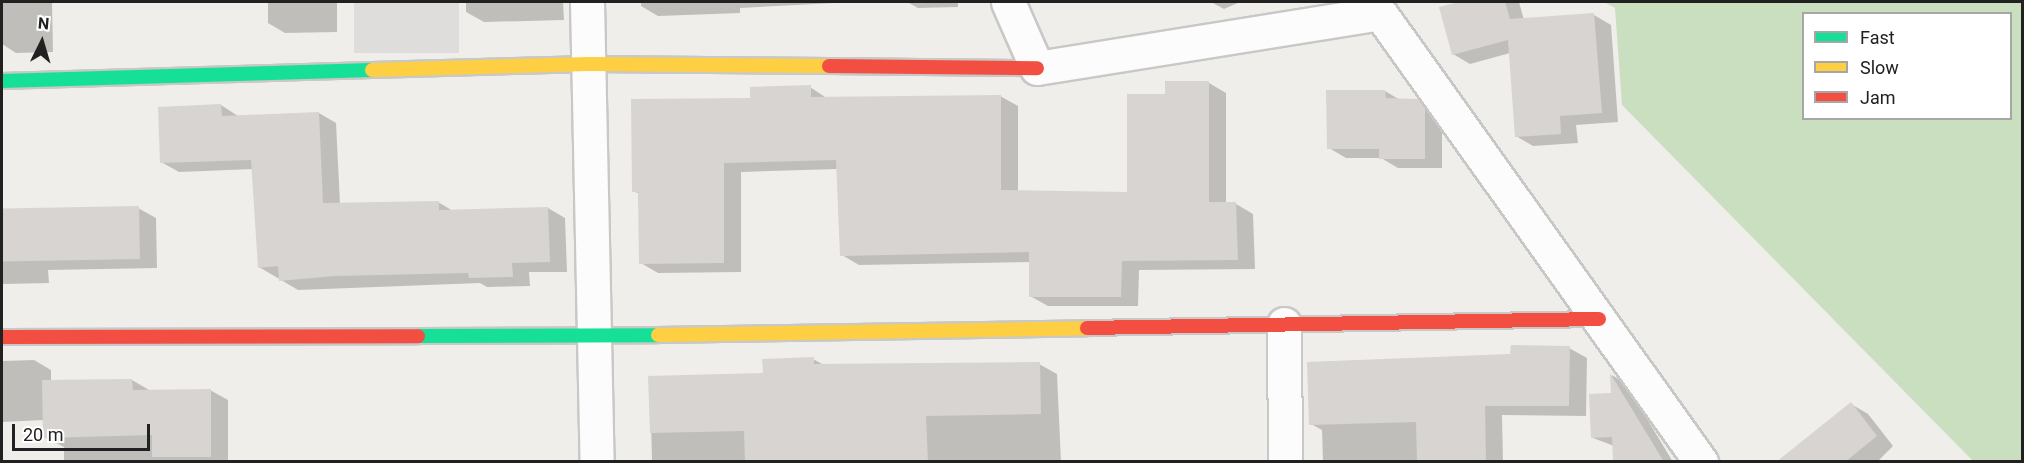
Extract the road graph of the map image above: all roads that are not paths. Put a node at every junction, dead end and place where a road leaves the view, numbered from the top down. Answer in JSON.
{"nodes":[{"id":1,"x":587,"y":2,"type":"edge"},
{"id":2,"x":1008,"y":2,"type":"edge"},
{"id":3,"x":1376,"y":7,"type":"edge"},
{"id":4,"x":589,"y":64,"type":"junction"},
{"id":5,"x":1037,"y":68,"type":"junction"},
{"id":6,"x":2,"y":81,"type":"edge"},
{"id":7,"x":1599,"y":320,"type":"junction"},
{"id":8,"x":1284,"y":324,"type":"junction"},
{"id":9,"x":595,"y":336,"type":"junction"},
{"id":10,"x":2,"y":337,"type":"edge"},
{"id":11,"x":597,"y":462,"type":"edge"},
{"id":12,"x":1285,"y":462,"type":"edge"},
{"id":13,"x":1701,"y":462,"type":"edge"}],
"edges":[{"from":1,"to":4,"type":"street"},
{"from":2,"to":5,"type":"street"},
{"from":3,"to":5,"type":"street"},
{"from":3,"to":7,"type":"street"},
{"from":4,"to":5,"type":"street"},
{"from":4,"to":6,"type":"street"},
{"from":4,"to":9,"type":"street"},
{"from":7,"to":8,"type":"street"},
{"from":7,"to":13,"type":"street"},
{"from":8,"to":9,"type":"street"},
{"from":8,"to":12,"type":"street"},
{"from":9,"to":10,"type":"street"},
{"from":9,"to":11,"type":"street"}]}
